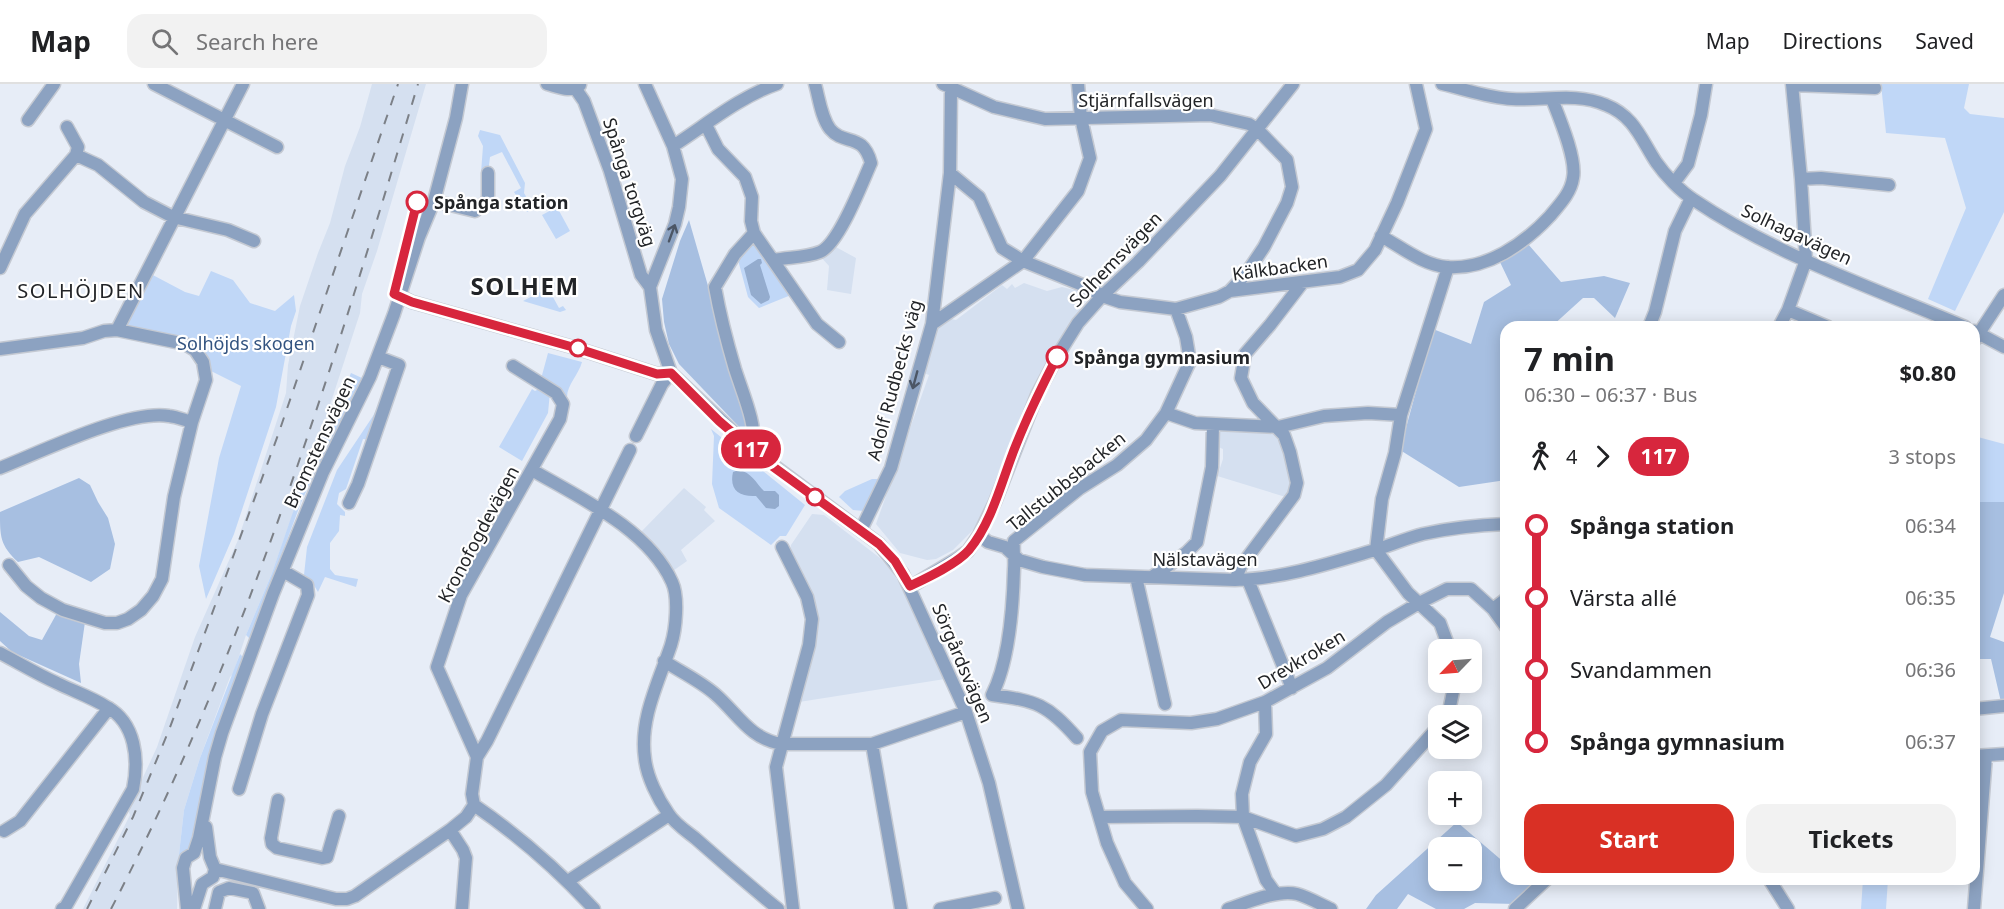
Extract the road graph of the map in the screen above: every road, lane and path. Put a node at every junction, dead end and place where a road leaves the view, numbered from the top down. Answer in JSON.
{"nodes":[{"id":1,"x":54,"y":84,"type":"edge"},
{"id":2,"x":154,"y":84,"type":"edge"},
{"id":3,"x":243,"y":84,"type":"edge"},
{"id":4,"x":462,"y":84,"type":"edge"},
{"id":5,"x":645,"y":84,"type":"edge"},
{"id":6,"x":777,"y":84,"type":"edge"},
{"id":7,"x":815,"y":84,"type":"edge"},
{"id":8,"x":1078,"y":84,"type":"edge"},
{"id":9,"x":1293,"y":84,"type":"edge"},
{"id":10,"x":1416,"y":84,"type":"edge"},
{"id":11,"x":1442,"y":84,"type":"edge"},
{"id":12,"x":1706,"y":84,"type":"edge"},
{"id":13,"x":1792,"y":85,"type":"edge"},
{"id":14,"x":553,"y":86,"type":"edge"},
{"id":15,"x":578,"y":86,"type":"edge"},
{"id":16,"x":947,"y":87,"type":"edge"},
{"id":17,"x":1875,"y":88,"type":"dead end"},
{"id":18,"x":1552,"y":99,"type":"junction"},
{"id":19,"x":1081,"y":118,"type":"junction"},
{"id":20,"x":225,"y":119,"type":"junction"},
{"id":21,"x":28,"y":120,"type":"dead end"},
{"id":22,"x":706,"y":125,"type":"junction"},
{"id":23,"x":67,"y":127,"type":"dead end"},
{"id":24,"x":1257,"y":129,"type":"junction"},
{"id":25,"x":673,"y":146,"type":"junction"},
{"id":26,"x":277,"y":147,"type":"dead end"},
{"id":27,"x":76,"y":155,"type":"junction"},
{"id":28,"x":488,"y":173,"type":"dead end"},
{"id":29,"x":951,"y":173,"type":"junction"},
{"id":30,"x":1801,"y":179,"type":"junction"},
{"id":31,"x":1674,"y":183,"type":"junction"},
{"id":32,"x":1889,"y":185,"type":"dead end"},
{"id":33,"x":1691,"y":198,"type":"junction"},
{"id":34,"x":434,"y":201,"type":"junction"},
{"id":35,"x":173,"y":216,"type":"junction"},
{"id":36,"x":754,"y":232,"type":"junction"},
{"id":37,"x":1381,"y":236,"type":"junction"},
{"id":38,"x":254,"y":241,"type":"dead end"},
{"id":39,"x":774,"y":260,"type":"junction"},
{"id":40,"x":1806,"y":260,"type":"junction"},
{"id":41,"x":1023,"y":261,"type":"junction"},
{"id":42,"x":1448,"y":267,"type":"junction"},
{"id":43,"x":0,"y":268,"type":"edge"},
{"id":44,"x":1246,"y":274,"type":"junction"},
{"id":45,"x":1303,"y":282,"type":"junction"},
{"id":46,"x":650,"y":287,"type":"junction"},
{"id":47,"x":1252,"y":288,"type":"junction"},
{"id":48,"x":1230,"y":291,"type":"junction"},
{"id":49,"x":2004,"y":295,"type":"edge"},
{"id":50,"x":400,"y":296,"type":"junction"},
{"id":51,"x":1102,"y":296,"type":"junction"},
{"id":52,"x":1176,"y":309,"type":"junction"},
{"id":53,"x":1788,"y":310,"type":"junction"},
{"id":54,"x":1651,"y":321,"type":"edge"},
{"id":55,"x":1782,"y":321,"type":"edge"},
{"id":56,"x":1814,"y":321,"type":"edge"},
{"id":57,"x":1951,"y":321,"type":"edge"},
{"id":58,"x":932,"y":324,"type":"junction"},
{"id":59,"x":1980,"y":329,"type":"edge"},
{"id":60,"x":117,"y":330,"type":"junction"},
{"id":61,"x":1980,"y":337,"type":"edge"},
{"id":62,"x":839,"y":342,"type":"dead end"},
{"id":63,"x":2004,"y":347,"type":"edge"},
{"id":64,"x":0,"y":349,"type":"edge"},
{"id":65,"x":378,"y":357,"type":"junction"},
{"id":66,"x":513,"y":366,"type":"dead end"},
{"id":67,"x":671,"y":373,"type":"junction"},
{"id":68,"x":1166,"y":413,"type":"junction"},
{"id":69,"x":1401,"y":415,"type":"junction"},
{"id":70,"x":192,"y":422,"type":"junction"},
{"id":71,"x":1213,"y":424,"type":"junction"},
{"id":72,"x":1278,"y":427,"type":"junction"},
{"id":73,"x":636,"y":436,"type":"dead end"},
{"id":74,"x":630,"y":450,"type":"dead end"},
{"id":75,"x":754,"y":451,"type":"junction"},
{"id":76,"x":0,"y":468,"type":"edge"},
{"id":77,"x":532,"y":470,"type":"junction"},
{"id":78,"x":349,"y":503,"type":"dead end"},
{"id":79,"x":601,"y":510,"type":"junction"},
{"id":80,"x":1500,"y":524,"type":"edge"},
{"id":81,"x":861,"y":530,"type":"junction"},
{"id":82,"x":979,"y":535,"type":"junction"},
{"id":83,"x":782,"y":547,"type":"dead end"},
{"id":84,"x":1376,"y":550,"type":"junction"},
{"id":85,"x":1013,"y":553,"type":"junction"},
{"id":86,"x":9,"y":565,"type":"dead end"},
{"id":87,"x":283,"y":571,"type":"junction"},
{"id":88,"x":1136,"y":577,"type":"junction"},
{"id":89,"x":1152,"y":577,"type":"junction"},
{"id":90,"x":1242,"y":580,"type":"junction"},
{"id":91,"x":910,"y":586,"type":"junction"},
{"id":92,"x":1419,"y":603,"type":"junction"},
{"id":93,"x":1500,"y":603,"type":"edge"},
{"id":94,"x":1492,"y":609,"type":"junction"},
{"id":95,"x":1500,"y":619,"type":"edge"},
{"id":96,"x":1446,"y":639,"type":"edge"},
{"id":97,"x":0,"y":652,"type":"edge"},
{"id":98,"x":664,"y":661,"type":"junction"},
{"id":99,"x":1292,"y":688,"type":"junction"},
{"id":100,"x":1265,"y":702,"type":"junction"},
{"id":101,"x":1165,"y":704,"type":"dead end"},
{"id":102,"x":2004,"y":706,"type":"edge"},
{"id":103,"x":109,"y":708,"type":"junction"},
{"id":104,"x":1980,"y":708,"type":"edge"},
{"id":105,"x":966,"y":712,"type":"junction"},
{"id":106,"x":1077,"y":738,"type":"dead end"},
{"id":107,"x":1428,"y":738,"type":"edge"},
{"id":108,"x":781,"y":744,"type":"junction"},
{"id":109,"x":873,"y":744,"type":"junction"},
{"id":110,"x":2004,"y":754,"type":"edge"},
{"id":111,"x":1980,"y":756,"type":"edge"},
{"id":112,"x":477,"y":757,"type":"junction"},
{"id":113,"x":238,"y":789,"type":"dead end"},
{"id":114,"x":278,"y":800,"type":"dead end"},
{"id":115,"x":474,"y":804,"type":"junction"},
{"id":116,"x":205,"y":814,"type":"junction"},
{"id":117,"x":669,"y":815,"type":"junction"},
{"id":118,"x":339,"y":816,"type":"dead end"},
{"id":119,"x":1100,"y":817,"type":"junction"},
{"id":120,"x":1243,"y":818,"type":"junction"},
{"id":121,"x":450,"y":830,"type":"junction"},
{"id":122,"x":4,"y":831,"type":"dead end"},
{"id":123,"x":194,"y":853,"type":"junction"},
{"id":124,"x":210,"y":857,"type":"junction"},
{"id":125,"x":215,"y":869,"type":"junction"},
{"id":126,"x":185,"y":877,"type":"junction"},
{"id":127,"x":568,"y":881,"type":"junction"},
{"id":128,"x":202,"y":884,"type":"junction"},
{"id":129,"x":1541,"y":885,"type":"edge"},
{"id":130,"x":1773,"y":885,"type":"edge"},
{"id":131,"x":1975,"y":885,"type":"edge"},
{"id":132,"x":1276,"y":894,"type":"junction"},
{"id":133,"x":995,"y":898,"type":"dead end"},
{"id":134,"x":336,"y":904,"type":"edge"},
{"id":135,"x":62,"y":909,"type":"edge"},
{"id":136,"x":187,"y":909,"type":"edge"},
{"id":137,"x":194,"y":909,"type":"edge"},
{"id":138,"x":215,"y":909,"type":"edge"},
{"id":139,"x":259,"y":909,"type":"edge"},
{"id":140,"x":462,"y":909,"type":"edge"},
{"id":141,"x":594,"y":909,"type":"edge"},
{"id":142,"x":778,"y":909,"type":"edge"},
{"id":143,"x":793,"y":909,"type":"edge"},
{"id":144,"x":901,"y":909,"type":"edge"},
{"id":145,"x":940,"y":909,"type":"edge"},
{"id":146,"x":1018,"y":909,"type":"edge"},
{"id":147,"x":1147,"y":909,"type":"edge"},
{"id":148,"x":1228,"y":909,"type":"edge"},
{"id":149,"x":1331,"y":909,"type":"edge"},
{"id":150,"x":1515,"y":909,"type":"edge"},
{"id":151,"x":1788,"y":909,"type":"edge"},
{"id":152,"x":1974,"y":909,"type":"edge"}],
"edges":[{"from":1,"to":21,"type":"street"},
{"from":2,"to":20,"type":"street"},
{"from":3,"to":20,"type":"street"},
{"from":4,"to":34,"type":"street","name":"Bromstensvägen"},
{"from":5,"to":25,"type":"street","name":"Sörgårdsvägen"},
{"from":6,"to":22,"type":"street"},
{"from":7,"to":39,"type":"street"},
{"from":8,"to":19,"type":"street"},
{"from":9,"to":24,"type":"street","name":"Solhemsvägen"},
{"from":10,"to":37,"type":"street","name":"Kälkbacken"},
{"from":11,"to":18,"type":"street","name":"Solhagavägen"},
{"from":12,"to":31,"type":"street"},
{"from":13,"to":17,"type":"street"},
{"from":13,"to":30,"type":"street"},
{"from":14,"to":15,"type":"street"},
{"from":15,"to":46,"type":"street","name":"Spånga torgväg"},
{"from":16,"to":19,"type":"street","name":"Stjärnfallsvägen"},
{"from":16,"to":29,"type":"street","name":"Adolf Rudbecks väg"},
{"from":18,"to":31,"type":"street","name":"Solhagavägen"},
{"from":18,"to":42,"type":"street"},
{"from":19,"to":24,"type":"street","name":"Stjärnfallsvägen"},
{"from":19,"to":41,"type":"street"},
{"from":20,"to":26,"type":"street"},
{"from":20,"to":35,"type":"street"},
{"from":22,"to":25,"type":"street"},
{"from":22,"to":36,"type":"street"},
{"from":23,"to":27,"type":"street"},
{"from":24,"to":44,"type":"street","name":"Stjärnfallsvägen"},
{"from":24,"to":51,"type":"street","name":"Solhemsvägen"},
{"from":46,"to":25,"type":"street","name":"Sörgårdsvägen","one_way":true},
{"from":27,"to":35,"type":"street"},
{"from":27,"to":43,"type":"street"},
{"from":28,"to":34,"type":"street"},
{"from":29,"to":41,"type":"street","name":"Kälkbacken"},
{"from":29,"to":58,"type":"street","name":"Adolf Rudbecks väg"},
{"from":30,"to":32,"type":"street"},
{"from":30,"to":40,"type":"street"},
{"from":31,"to":33,"type":"street","name":"Solhagavägen"},
{"from":33,"to":40,"type":"street","name":"Solhagavägen"},
{"from":33,"to":54,"type":"street"},
{"from":34,"to":50,"type":"street","name":"Bromstensvägen"},
{"from":35,"to":38,"type":"street"},
{"from":35,"to":60,"type":"street"},
{"from":36,"to":39,"type":"street"},
{"from":36,"to":75,"type":"street"},
{"from":37,"to":42,"type":"street"},
{"from":37,"to":45,"type":"street","name":"Kälkbacken"},
{"from":39,"to":62,"type":"street"},
{"from":40,"to":53,"type":"street"},
{"from":40,"to":57,"type":"street","name":"Solhagavägen"},
{"from":41,"to":51,"type":"street","name":"Kälkbacken"},
{"from":41,"to":58,"type":"street"},
{"from":42,"to":69,"type":"street"},
{"from":44,"to":47,"type":"street"},
{"from":44,"to":48,"type":"street","name":"Stjärnfallsvägen"},
{"from":45,"to":47,"type":"street","name":"Kälkbacken"},
{"from":45,"to":72,"type":"street"},
{"from":46,"to":67,"type":"street","name":"Sörgårdsvägen"},
{"from":47,"to":48,"type":"street","name":"Kälkbacken"},
{"from":48,"to":52,"type":"street","name":"Kälkbacken"},
{"from":49,"to":59,"type":"street"},
{"from":50,"to":65,"type":"street","name":"Bromstensvägen"},
{"from":50,"to":67,"type":"street"},
{"from":51,"to":52,"type":"street","name":"Kälkbacken"},
{"from":51,"to":82,"type":"street","name":"Solhemsvägen"},
{"from":52,"to":68,"type":"street","name":"Tallstubbsbacken"},
{"from":53,"to":55,"type":"street"},
{"from":53,"to":56,"type":"street"},
{"from":58,"to":81,"type":"street","name":"Adolf Rudbecks väg","one_way":true},
{"from":60,"to":64,"type":"street"},
{"from":60,"to":70,"type":"street"},
{"from":61,"to":63,"type":"street"},
{"from":65,"to":78,"type":"street"},
{"from":65,"to":87,"type":"street","name":"Bromstensvägen"},
{"from":66,"to":77,"type":"street","name":"Kronofogdevägen"},
{"from":67,"to":73,"type":"street"},
{"from":67,"to":75,"type":"street","name":"Sörgårdsvägen"},
{"from":68,"to":71,"type":"street"},
{"from":68,"to":85,"type":"street","name":"Tallstubbsbacken"},
{"from":69,"to":72,"type":"street"},
{"from":69,"to":84,"type":"street"},
{"from":70,"to":76,"type":"street"},
{"from":70,"to":86,"type":"street"},
{"from":71,"to":72,"type":"street"},
{"from":71,"to":89,"type":"street"},
{"from":72,"to":90,"type":"street"},
{"from":74,"to":79,"type":"street"},
{"from":75,"to":81,"type":"street","name":"Sörgårdsvägen"},
{"from":77,"to":79,"type":"street"},
{"from":77,"to":112,"type":"street","name":"Kronofogdevägen"},
{"from":79,"to":98,"type":"street"},
{"from":79,"to":112,"type":"street"},
{"from":80,"to":84,"type":"street","name":"Nälstavägen"},
{"from":81,"to":91,"type":"street","name":"Sörgårdsvägen"},
{"from":82,"to":85,"type":"street","name":"Nälstavägen"},
{"from":82,"to":91,"type":"street","name":"Solhemsvägen"},
{"from":83,"to":108,"type":"street"},
{"from":84,"to":90,"type":"street","name":"Nälstavägen"},
{"from":84,"to":92,"type":"street"},
{"from":85,"to":88,"type":"street","name":"Nälstavägen"},
{"from":85,"to":106,"type":"street","name":"Tallstubbsbacken"},
{"from":87,"to":113,"type":"street"},
{"from":87,"to":116,"type":"street","name":"Bromstensvägen"},
{"from":88,"to":89,"type":"street","name":"Nälstavägen"},
{"from":88,"to":101,"type":"street"},
{"from":89,"to":90,"type":"street","name":"Nälstavägen"},
{"from":90,"to":99,"type":"street"},
{"from":91,"to":105,"type":"street","name":"Sörgårdsvägen"},
{"from":92,"to":94,"type":"street","name":"Drevkroken"},
{"from":92,"to":96,"type":"street"},
{"from":92,"to":99,"type":"street","name":"Drevkroken"},
{"from":93,"to":94,"type":"street"},
{"from":94,"to":95,"type":"street","name":"Drevkroken"},
{"from":97,"to":103,"type":"street"},
{"from":98,"to":108,"type":"street"},
{"from":98,"to":117,"type":"street"},
{"from":99,"to":100,"type":"street","name":"Drevkroken"},
{"from":100,"to":119,"type":"street","name":"Drevkroken"},
{"from":100,"to":120,"type":"street"},
{"from":102,"to":104,"type":"street"},
{"from":103,"to":122,"type":"street"},
{"from":103,"to":135,"type":"street"},
{"from":105,"to":109,"type":"street"},
{"from":105,"to":146,"type":"street","name":"Sörgårdsvägen"},
{"from":107,"to":120,"type":"street"},
{"from":108,"to":109,"type":"street"},
{"from":108,"to":143,"type":"street"},
{"from":109,"to":144,"type":"street"},
{"from":110,"to":111,"type":"street"},
{"from":112,"to":115,"type":"street"},
{"from":114,"to":118,"type":"street"},
{"from":115,"to":121,"type":"street"},
{"from":115,"to":127,"type":"street"},
{"from":116,"to":123,"type":"street","name":"Bromstensvägen"},
{"from":116,"to":124,"type":"street","name":"Bromstensvägen"},
{"from":117,"to":127,"type":"street"},
{"from":117,"to":142,"type":"street"},
{"from":119,"to":120,"type":"street"},
{"from":119,"to":147,"type":"street","name":"Drevkroken"},
{"from":120,"to":132,"type":"street"},
{"from":121,"to":134,"type":"street"},
{"from":121,"to":140,"type":"street"},
{"from":123,"to":124,"type":"street"},
{"from":123,"to":126,"type":"street","name":"Bromstensvägen"},
{"from":124,"to":125,"type":"street","name":"Bromstensvägen"},
{"from":125,"to":128,"type":"street"},
{"from":125,"to":134,"type":"street"},
{"from":126,"to":128,"type":"street"},
{"from":126,"to":136,"type":"street","name":"Bromstensvägen"},
{"from":127,"to":141,"type":"street"},
{"from":128,"to":137,"type":"street"},
{"from":129,"to":150,"type":"street"},
{"from":130,"to":151,"type":"street"},
{"from":131,"to":152,"type":"street"},
{"from":132,"to":148,"type":"street"},
{"from":132,"to":149,"type":"street"},
{"from":133,"to":145,"type":"street"},
{"from":138,"to":139,"type":"street"}]}
